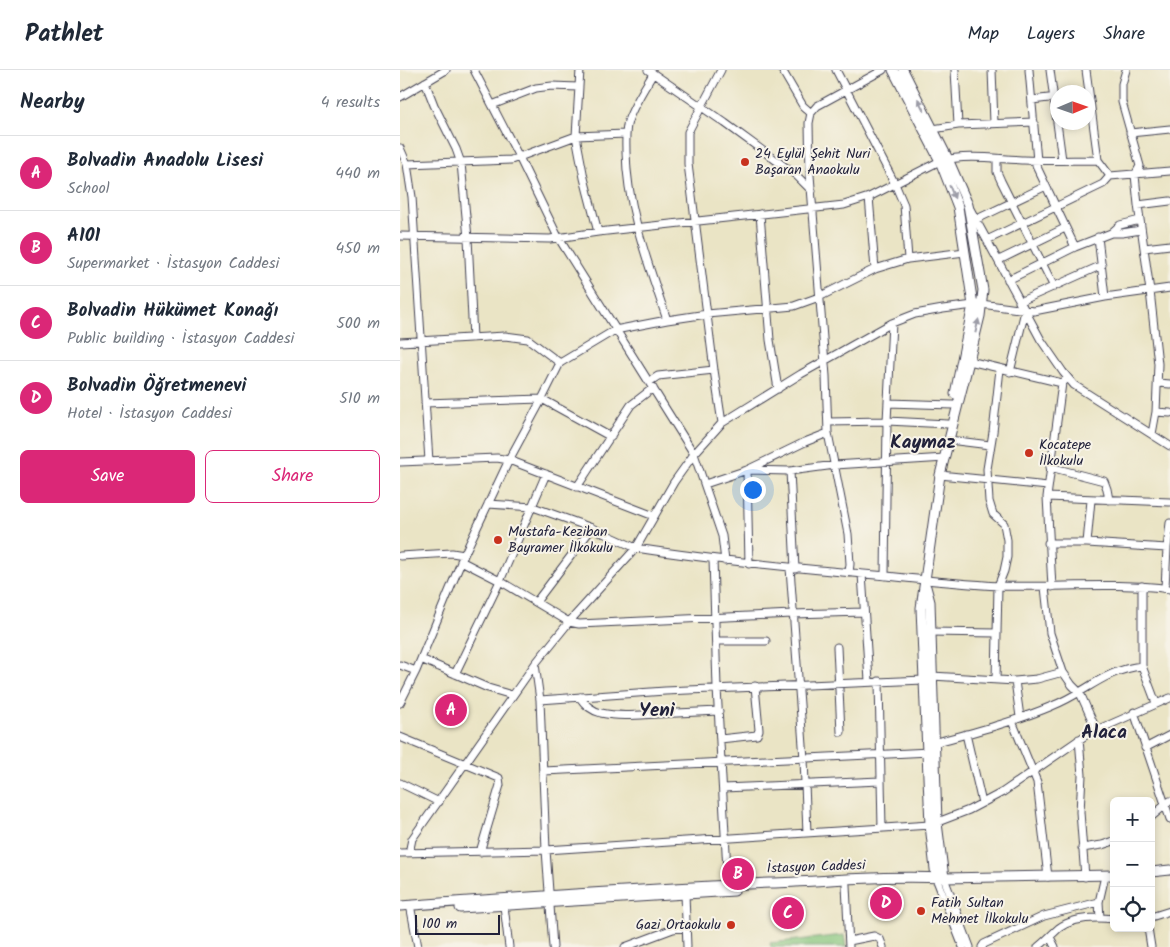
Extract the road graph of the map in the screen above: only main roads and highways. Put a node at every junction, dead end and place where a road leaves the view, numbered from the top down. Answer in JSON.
{"nodes":[{"id":1,"x":893,"y":70,"type":"edge"},
{"id":2,"x":903,"y":70,"type":"edge"},
{"id":3,"x":944,"y":160,"type":"junction"},
{"id":4,"x":977,"y":305,"type":"junction"},
{"id":5,"x":966,"y":360,"type":"junction"},
{"id":6,"x":943,"y":458,"type":"junction"},
{"id":7,"x":924,"y":580,"type":"junction"},
{"id":8,"x":928,"y":678,"type":"junction"},
{"id":9,"x":1170,"y":870,"type":"edge"},
{"id":10,"x":1155,"y":872,"type":"edge"},
{"id":11,"x":1110,"y":876,"type":"edge"},
{"id":12,"x":940,"y":878,"type":"junction"},
{"id":13,"x":728,"y":888,"type":"junction"},
{"id":14,"x":550,"y":900,"type":"junction"},
{"id":15,"x":400,"y":906,"type":"edge"},
{"id":16,"x":400,"y":911,"type":"edge"}],
"edges":[{"from":1,"to":3,"type":"main road"},
{"from":3,"to":2,"type":"main road","one_way":true},
{"from":3,"to":4,"type":"main road","one_way":true},
{"from":3,"to":4,"type":"main road"},
{"from":4,"to":5,"type":"main road"},
{"from":5,"to":6,"type":"main road"},
{"from":5,"to":6,"type":"main road"},
{"from":6,"to":7,"type":"main road"},
{"from":7,"to":8,"type":"main road"},
{"from":7,"to":8,"type":"main road"},
{"from":8,"to":12,"type":"main road"},
{"from":9,"to":10,"type":"main road"},
{"from":11,"to":12,"type":"main road","name":"İstasyon Caddesi"},
{"from":12,"to":13,"type":"main road","name":"İstasyon Caddesi"},
{"from":12,"to":13,"type":"main road"},
{"from":13,"to":14,"type":"main road","name":"İstasyon Caddesi"},
{"from":13,"to":14,"type":"main road"},
{"from":14,"to":15,"type":"main road","name":"İstasyon Caddesi"},
{"from":14,"to":16,"type":"main road"}]}
